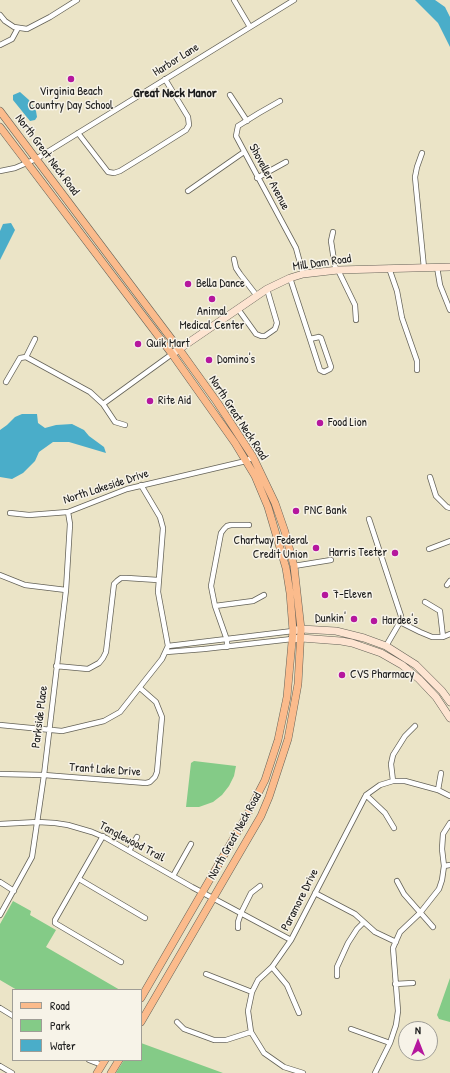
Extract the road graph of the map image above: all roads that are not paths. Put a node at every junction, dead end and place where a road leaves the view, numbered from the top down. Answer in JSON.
{"nodes":[{"id":1,"x":76,"y":0,"type":"edge"},
{"id":2,"x":234,"y":0,"type":"edge"},
{"id":3,"x":294,"y":0,"type":"edge"},
{"id":4,"x":0,"y":15,"type":"edge"},
{"id":5,"x":250,"y":27,"type":"junction"},
{"id":6,"x":18,"y":28,"type":"junction"},
{"id":7,"x":0,"y":45,"type":"edge"},
{"id":8,"x":165,"y":78,"type":"junction"},
{"id":9,"x":230,"y":95,"type":"dead end"},
{"id":10,"x":280,"y":101,"type":"dead end"},
{"id":11,"x":0,"y":111,"type":"edge"},
{"id":12,"x":247,"y":121,"type":"junction"},
{"id":13,"x":0,"y":127,"type":"edge"},
{"id":14,"x":78,"y":133,"type":"junction"},
{"id":15,"x":244,"y":152,"type":"junction"},
{"id":16,"x":422,"y":153,"type":"dead end"},
{"id":17,"x":36,"y":159,"type":"junction"},
{"id":18,"x":286,"y":162,"type":"dead end"},
{"id":19,"x":28,"y":163,"type":"junction"},
{"id":20,"x":0,"y":171,"type":"edge"},
{"id":21,"x":257,"y":178,"type":"junction"},
{"id":22,"x":188,"y":191,"type":"dead end"},
{"id":23,"x":333,"y":232,"type":"dead end"},
{"id":24,"x":234,"y":259,"type":"dead end"},
{"id":25,"x":438,"y":267,"type":"junction"},
{"id":26,"x":450,"y":267,"type":"edge"},
{"id":27,"x":389,"y":268,"type":"junction"},
{"id":28,"x":424,"y":268,"type":"junction"},
{"id":29,"x":338,"y":270,"type":"junction"},
{"id":30,"x":303,"y":274,"type":"junction"},
{"id":31,"x":290,"y":278,"type":"junction"},
{"id":32,"x":267,"y":289,"type":"junction"},
{"id":33,"x":257,"y":296,"type":"junction"},
{"id":34,"x":238,"y":309,"type":"junction"},
{"id":35,"x":450,"y":310,"type":"edge"},
{"id":36,"x":356,"y":320,"type":"dead end"},
{"id":37,"x":35,"y":339,"type":"dead end"},
{"id":38,"x":310,"y":339,"type":"junction"},
{"id":39,"x":179,"y":349,"type":"junction"},
{"id":40,"x":172,"y":354,"type":"junction"},
{"id":41,"x":26,"y":357,"type":"junction"},
{"id":42,"x":417,"y":370,"type":"dead end"},
{"id":43,"x":6,"y":382,"type":"dead end"},
{"id":44,"x":103,"y":404,"type":"junction"},
{"id":45,"x":125,"y":425,"type":"dead end"},
{"id":46,"x":253,"y":457,"type":"junction"},
{"id":47,"x":246,"y":461,"type":"junction"},
{"id":48,"x":430,"y":477,"type":"dead end"},
{"id":49,"x":141,"y":485,"type":"junction"},
{"id":50,"x":450,"y":508,"type":"edge"},
{"id":51,"x":68,"y":512,"type":"junction"},
{"id":52,"x":10,"y":513,"type":"dead end"},
{"id":53,"x":369,"y":519,"type":"dead end"},
{"id":54,"x":249,"y":526,"type":"dead end"},
{"id":55,"x":450,"y":541,"type":"edge"},
{"id":56,"x":429,"y":549,"type":"dead end"},
{"id":57,"x":331,"y":560,"type":"dead end"},
{"id":58,"x":294,"y":566,"type":"junction"},
{"id":59,"x":0,"y":575,"type":"edge"},
{"id":60,"x":158,"y":580,"type":"junction"},
{"id":61,"x":66,"y":590,"type":"junction"},
{"id":62,"x":264,"y":595,"type":"dead end"},
{"id":63,"x":425,"y":602,"type":"dead end"},
{"id":64,"x":216,"y":606,"type":"junction"},
{"id":65,"x":400,"y":622,"type":"junction"},
{"id":66,"x":301,"y":630,"type":"junction"},
{"id":67,"x":293,"y":631,"type":"junction"},
{"id":68,"x":450,"y":634,"type":"edge"},
{"id":69,"x":443,"y":637,"type":"junction"},
{"id":70,"x":301,"y":638,"type":"junction"},
{"id":71,"x":292,"y":639,"type":"junction"},
{"id":72,"x":227,"y":640,"type":"junction"},
{"id":73,"x":168,"y":646,"type":"junction"},
{"id":74,"x":227,"y":646,"type":"junction"},
{"id":75,"x":386,"y":646,"type":"junction"},
{"id":76,"x":166,"y":652,"type":"junction"},
{"id":77,"x":56,"y":666,"type":"junction"},
{"id":78,"x":140,"y":688,"type":"junction"},
{"id":79,"x":450,"y":702,"type":"edge"},
{"id":80,"x":450,"y":718,"type":"edge"},
{"id":81,"x":0,"y":725,"type":"edge"},
{"id":82,"x":415,"y":726,"type":"dead end"},
{"id":83,"x":48,"y":730,"type":"junction"},
{"id":84,"x":441,"y":773,"type":"dead end"},
{"id":85,"x":0,"y":774,"type":"edge"},
{"id":86,"x":44,"y":775,"type":"junction"},
{"id":87,"x":393,"y":781,"type":"junction"},
{"id":88,"x":438,"y":790,"type":"junction"},
{"id":89,"x":366,"y":795,"type":"junction"},
{"id":90,"x":450,"y":796,"type":"edge"},
{"id":91,"x":38,"y":822,"type":"junction"},
{"id":92,"x":450,"y":823,"type":"edge"},
{"id":93,"x":0,"y":824,"type":"edge"},
{"id":94,"x":394,"y":828,"type":"dead end"},
{"id":95,"x":103,"y":836,"type":"junction"},
{"id":96,"x":137,"y":837,"type":"dead end"},
{"id":97,"x":191,"y":844,"type":"dead end"},
{"id":98,"x":129,"y":851,"type":"junction"},
{"id":99,"x":450,"y":865,"type":"edge"},
{"id":100,"x":444,"y":866,"type":"junction"},
{"id":101,"x":173,"y":876,"type":"junction"},
{"id":102,"x":79,"y":879,"type":"junction"},
{"id":103,"x":397,"y":881,"type":"dead end"},
{"id":104,"x":0,"y":882,"type":"edge"},
{"id":105,"x":260,"y":886,"type":"dead end"},
{"id":106,"x":14,"y":891,"type":"junction"},
{"id":107,"x":203,"y":893,"type":"junction"},
{"id":108,"x":315,"y":893,"type":"junction"},
{"id":109,"x":213,"y":898,"type":"junction"},
{"id":110,"x":241,"y":913,"type":"junction"},
{"id":111,"x":420,"y":913,"type":"junction"},
{"id":112,"x":0,"y":915,"type":"edge"},
{"id":113,"x":145,"y":918,"type":"dead end"},
{"id":114,"x":364,"y":922,"type":"junction"},
{"id":115,"x":433,"y":927,"type":"dead end"},
{"id":116,"x":238,"y":928,"type":"dead end"},
{"id":117,"x":291,"y":940,"type":"junction"},
{"id":118,"x":396,"y":942,"type":"junction"},
{"id":119,"x":121,"y":962,"type":"dead end"},
{"id":120,"x":272,"y":967,"type":"junction"},
{"id":121,"x":206,"y":974,"type":"dead end"},
{"id":122,"x":337,"y":976,"type":"dead end"},
{"id":123,"x":413,"y":983,"type":"dead end"},
{"id":124,"x":396,"y":984,"type":"junction"},
{"id":125,"x":252,"y":992,"type":"junction"},
{"id":126,"x":142,"y":996,"type":"edge"},
{"id":127,"x":1,"y":1010,"type":"edge"},
{"id":128,"x":299,"y":1013,"type":"dead end"},
{"id":129,"x":12,"y":1016,"type":"edge"},
{"id":130,"x":142,"y":1020,"type":"edge"},
{"id":131,"x":177,"y":1022,"type":"dead end"},
{"id":132,"x":351,"y":1029,"type":"dead end"},
{"id":133,"x":251,"y":1032,"type":"junction"},
{"id":134,"x":390,"y":1043,"type":"junction"},
{"id":135,"x":118,"y":1061,"type":"edge"},
{"id":136,"x":103,"y":1063,"type":"edge"},
{"id":137,"x":0,"y":1066,"type":"edge"},
{"id":138,"x":12,"y":1073,"type":"edge"},
{"id":139,"x":97,"y":1073,"type":"edge"},
{"id":140,"x":111,"y":1073,"type":"edge"},
{"id":141,"x":302,"y":1073,"type":"edge"},
{"id":142,"x":375,"y":1073,"type":"edge"}],
"edges":[{"from":1,"to":6,"type":"street"},
{"from":2,"to":5,"type":"street"},
{"from":3,"to":5,"type":"street","name":"Harbor Lane"},
{"from":4,"to":6,"type":"street"},
{"from":5,"to":8,"type":"street","name":"Harbor Lane"},
{"from":6,"to":7,"type":"street"},
{"from":8,"to":14,"type":"street","name":"Harbor Lane"},
{"from":8,"to":14,"type":"street"},
{"from":9,"to":12,"type":"street"},
{"from":10,"to":12,"type":"street"},
{"from":11,"to":17,"type":"main road","name":"North Great Neck Road"},
{"from":12,"to":15,"type":"street","name":"Shoveller Avenue"},
{"from":13,"to":19,"type":"main road","name":"North Great Neck Road"},
{"from":14,"to":17,"type":"street","name":"Harbor Lane"},
{"from":15,"to":21,"type":"street","name":"Shoveller Avenue"},
{"from":15,"to":22,"type":"street"},
{"from":16,"to":28,"type":"street"},
{"from":17,"to":19,"type":"street","name":"Harbor Lane"},
{"from":17,"to":39,"type":"main road","name":"North Great Neck Road"},
{"from":18,"to":21,"type":"street"},
{"from":19,"to":20,"type":"street","name":"Harbor Lane"},
{"from":19,"to":40,"type":"main road","name":"North Great Neck Road"},
{"from":21,"to":30,"type":"street","name":"Shoveller Avenue"},
{"from":23,"to":29,"type":"street"},
{"from":24,"to":33,"type":"street"},
{"from":25,"to":26,"type":"main road","name":"Mill Dam Road"},
{"from":25,"to":28,"type":"main road","name":"Mill Dam Road"},
{"from":25,"to":35,"type":"street"},
{"from":27,"to":28,"type":"main road","name":"Mill Dam Road"},
{"from":27,"to":29,"type":"main road","name":"Mill Dam Road"},
{"from":27,"to":42,"type":"street"},
{"from":29,"to":30,"type":"main road","name":"Mill Dam Road"},
{"from":29,"to":36,"type":"street"},
{"from":30,"to":31,"type":"main road","name":"Mill Dam Road"},
{"from":31,"to":32,"type":"main road","name":"Mill Dam Road"},
{"from":31,"to":38,"type":"street"},
{"from":32,"to":33,"type":"main road","name":"Mill Dam Road"},
{"from":32,"to":34,"type":"street"},
{"from":33,"to":34,"type":"main road","name":"Mill Dam Road"},
{"from":34,"to":39,"type":"main road","name":"Mill Dam Road"},
{"from":37,"to":41,"type":"street"},
{"from":38,"to":38,"type":"street"},
{"from":39,"to":40,"type":"main road","name":"Mill Dam Road"},
{"from":39,"to":46,"type":"main road","name":"North Great Neck Road"},
{"from":40,"to":44,"type":"street"},
{"from":40,"to":47,"type":"main road","name":"North Great Neck Road"},
{"from":41,"to":43,"type":"street"},
{"from":41,"to":44,"type":"street"},
{"from":44,"to":45,"type":"street"},
{"from":46,"to":47,"type":"street","name":"North Lakeside Drive"},
{"from":46,"to":58,"type":"main road","name":"North Great Neck Road"},
{"from":47,"to":49,"type":"street","name":"North Lakeside Drive"},
{"from":47,"to":67,"type":"main road","name":"North Great Neck Road"},
{"from":48,"to":50,"type":"street"},
{"from":49,"to":51,"type":"street","name":"North Lakeside Drive"},
{"from":49,"to":60,"type":"street"},
{"from":51,"to":52,"type":"street","name":"North Lakeside Drive"},
{"from":51,"to":61,"type":"street","name":"Parkside Place"},
{"from":53,"to":65,"type":"street"},
{"from":54,"to":64,"type":"street"},
{"from":55,"to":56,"type":"street"},
{"from":57,"to":58,"type":"street"},
{"from":58,"to":66,"type":"main road","name":"North Great Neck Road"},
{"from":59,"to":61,"type":"street"},
{"from":60,"to":73,"type":"street"},
{"from":60,"to":77,"type":"street"},
{"from":61,"to":77,"type":"street","name":"Parkside Place"},
{"from":62,"to":64,"type":"street"},
{"from":63,"to":69,"type":"street"},
{"from":64,"to":72,"type":"street"},
{"from":65,"to":69,"type":"street"},
{"from":65,"to":75,"type":"street"},
{"from":66,"to":67,"type":"main road"},
{"from":66,"to":70,"type":"main road","name":"North Great Neck Road"},
{"from":66,"to":75,"type":"main road"},
{"from":67,"to":71,"type":"main road","name":"North Great Neck Road"},
{"from":67,"to":72,"type":"street"},
{"from":68,"to":69,"type":"street"},
{"from":70,"to":71,"type":"main road"},
{"from":70,"to":80,"type":"main road"},
{"from":70,"to":109,"type":"main road","name":"North Great Neck Road"},
{"from":71,"to":74,"type":"street"},
{"from":71,"to":107,"type":"main road","name":"North Great Neck Road"},
{"from":72,"to":73,"type":"street"},
{"from":72,"to":74,"type":"street"},
{"from":73,"to":76,"type":"street"},
{"from":74,"to":76,"type":"street"},
{"from":75,"to":79,"type":"main road"},
{"from":76,"to":78,"type":"street"},
{"from":77,"to":83,"type":"street","name":"Parkside Place"},
{"from":78,"to":83,"type":"street"},
{"from":78,"to":86,"type":"street","name":"Trant Lake Drive"},
{"from":81,"to":83,"type":"street"},
{"from":82,"to":87,"type":"street"},
{"from":83,"to":86,"type":"street","name":"Parkside Place"},
{"from":84,"to":88,"type":"street"},
{"from":85,"to":86,"type":"street","name":"Trant Lake Drive"},
{"from":86,"to":91,"type":"street","name":"Parkside Place"},
{"from":87,"to":88,"type":"street","name":"Paramore Drive"},
{"from":87,"to":89,"type":"street","name":"Paramore Drive"},
{"from":88,"to":90,"type":"street","name":"Paramore Drive"},
{"from":89,"to":94,"type":"street"},
{"from":89,"to":108,"type":"street","name":"Paramore Drive"},
{"from":91,"to":93,"type":"street","name":"Tanglewood Trail"},
{"from":91,"to":95,"type":"street","name":"Tanglewood Trail"},
{"from":91,"to":106,"type":"street","name":"Parkside Place"},
{"from":92,"to":100,"type":"street"},
{"from":95,"to":98,"type":"street","name":"Tanglewood Trail"},
{"from":95,"to":102,"type":"street"},
{"from":96,"to":98,"type":"street"},
{"from":97,"to":101,"type":"street"},
{"from":98,"to":101,"type":"street","name":"Tanglewood Trail"},
{"from":99,"to":100,"type":"street"},
{"from":100,"to":111,"type":"street"},
{"from":101,"to":107,"type":"street","name":"Tanglewood Trail"},
{"from":102,"to":113,"type":"street"},
{"from":102,"to":119,"type":"street"},
{"from":103,"to":111,"type":"street"},
{"from":104,"to":106,"type":"street"},
{"from":105,"to":110,"type":"street"},
{"from":106,"to":112,"type":"street","name":"Parkside Place"},
{"from":107,"to":109,"type":"street","name":"Tanglewood Trail"},
{"from":107,"to":126,"type":"main road","name":"North Great Neck Road"},
{"from":108,"to":114,"type":"street"},
{"from":108,"to":117,"type":"street","name":"Paramore Drive"},
{"from":109,"to":110,"type":"street","name":"Tanglewood Trail"},
{"from":109,"to":130,"type":"main road","name":"North Great Neck Road"},
{"from":110,"to":116,"type":"street"},
{"from":110,"to":117,"type":"street","name":"Tanglewood Trail"},
{"from":111,"to":115,"type":"street"},
{"from":111,"to":118,"type":"street"},
{"from":114,"to":118,"type":"street"},
{"from":114,"to":122,"type":"street"},
{"from":117,"to":120,"type":"street","name":"Paramore Drive"},
{"from":118,"to":124,"type":"street"},
{"from":120,"to":125,"type":"street","name":"Paramore Drive"},
{"from":120,"to":128,"type":"street"},
{"from":121,"to":125,"type":"street"},
{"from":123,"to":124,"type":"street"},
{"from":124,"to":134,"type":"street"},
{"from":125,"to":133,"type":"street","name":"Paramore Drive"},
{"from":127,"to":129,"type":"street"},
{"from":131,"to":133,"type":"street"},
{"from":132,"to":134,"type":"street"},
{"from":133,"to":141,"type":"street","name":"Paramore Drive"},
{"from":134,"to":142,"type":"street"},
{"from":135,"to":140,"type":"main road"},
{"from":136,"to":139,"type":"main road"},
{"from":137,"to":138,"type":"street"}]}
